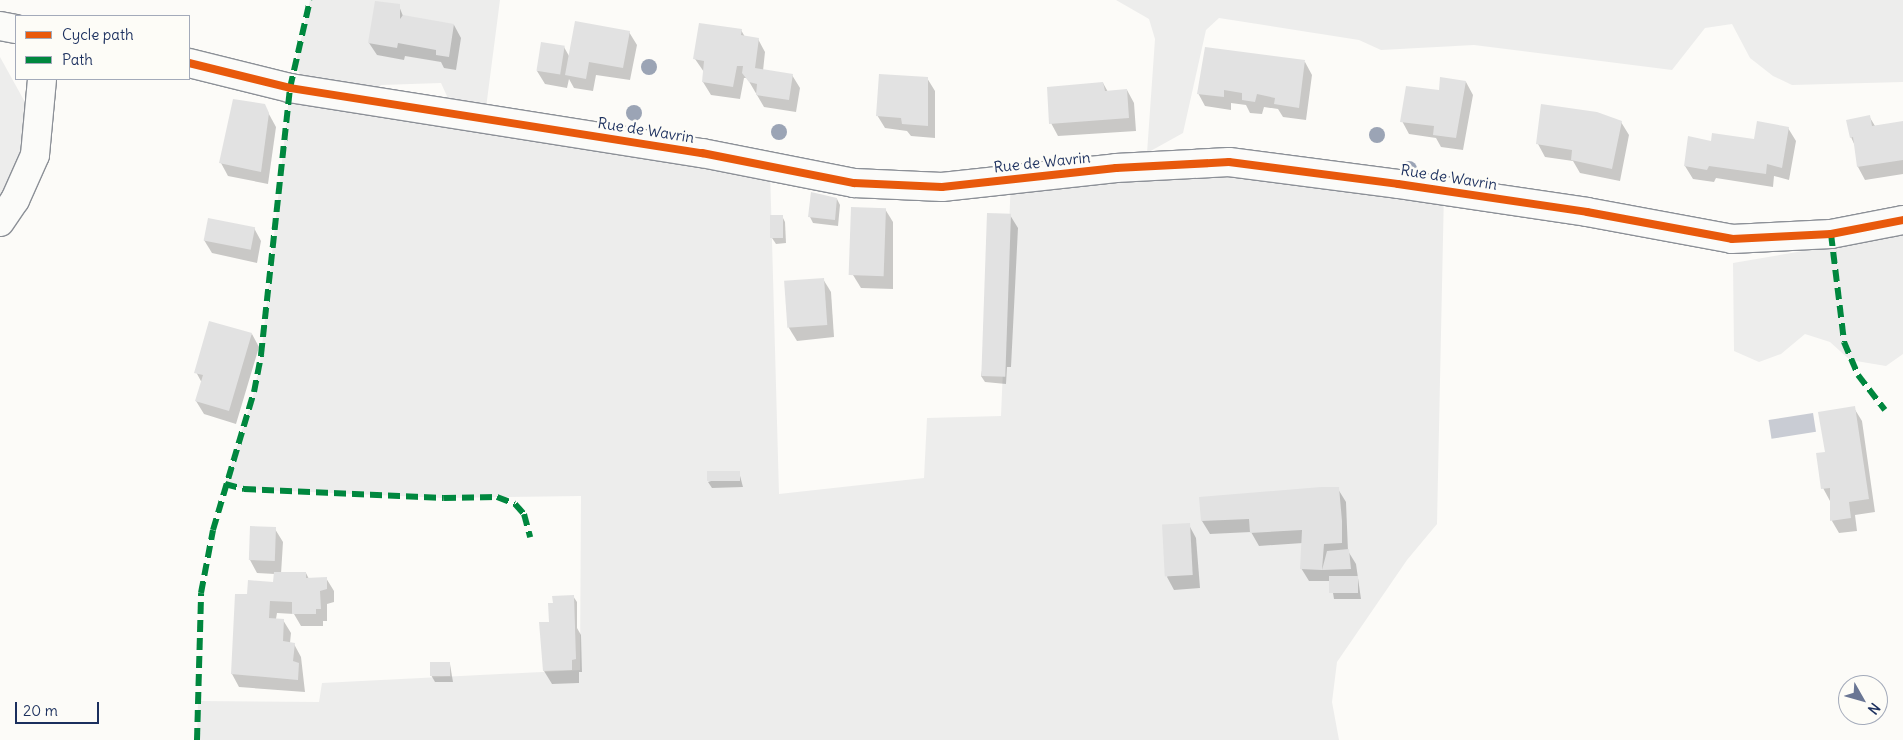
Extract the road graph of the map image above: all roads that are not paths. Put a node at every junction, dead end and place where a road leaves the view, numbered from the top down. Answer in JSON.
{"nodes":[{"id":1,"x":0,"y":26,"type":"edge"},
{"id":2,"x":15,"y":29,"type":"edge"},
{"id":3,"x":190,"y":63,"type":"edge"},
{"id":4,"x":42,"y":80,"type":"edge"},
{"id":5,"x":1903,"y":220,"type":"edge"},
{"id":6,"x":0,"y":222,"type":"edge"}],
"edges":[{"from":1,"to":2,"type":"main road"},
{"from":3,"to":5,"type":"main road","name":"Rue de Wavrin"},
{"from":4,"to":6,"type":"main road"}]}
